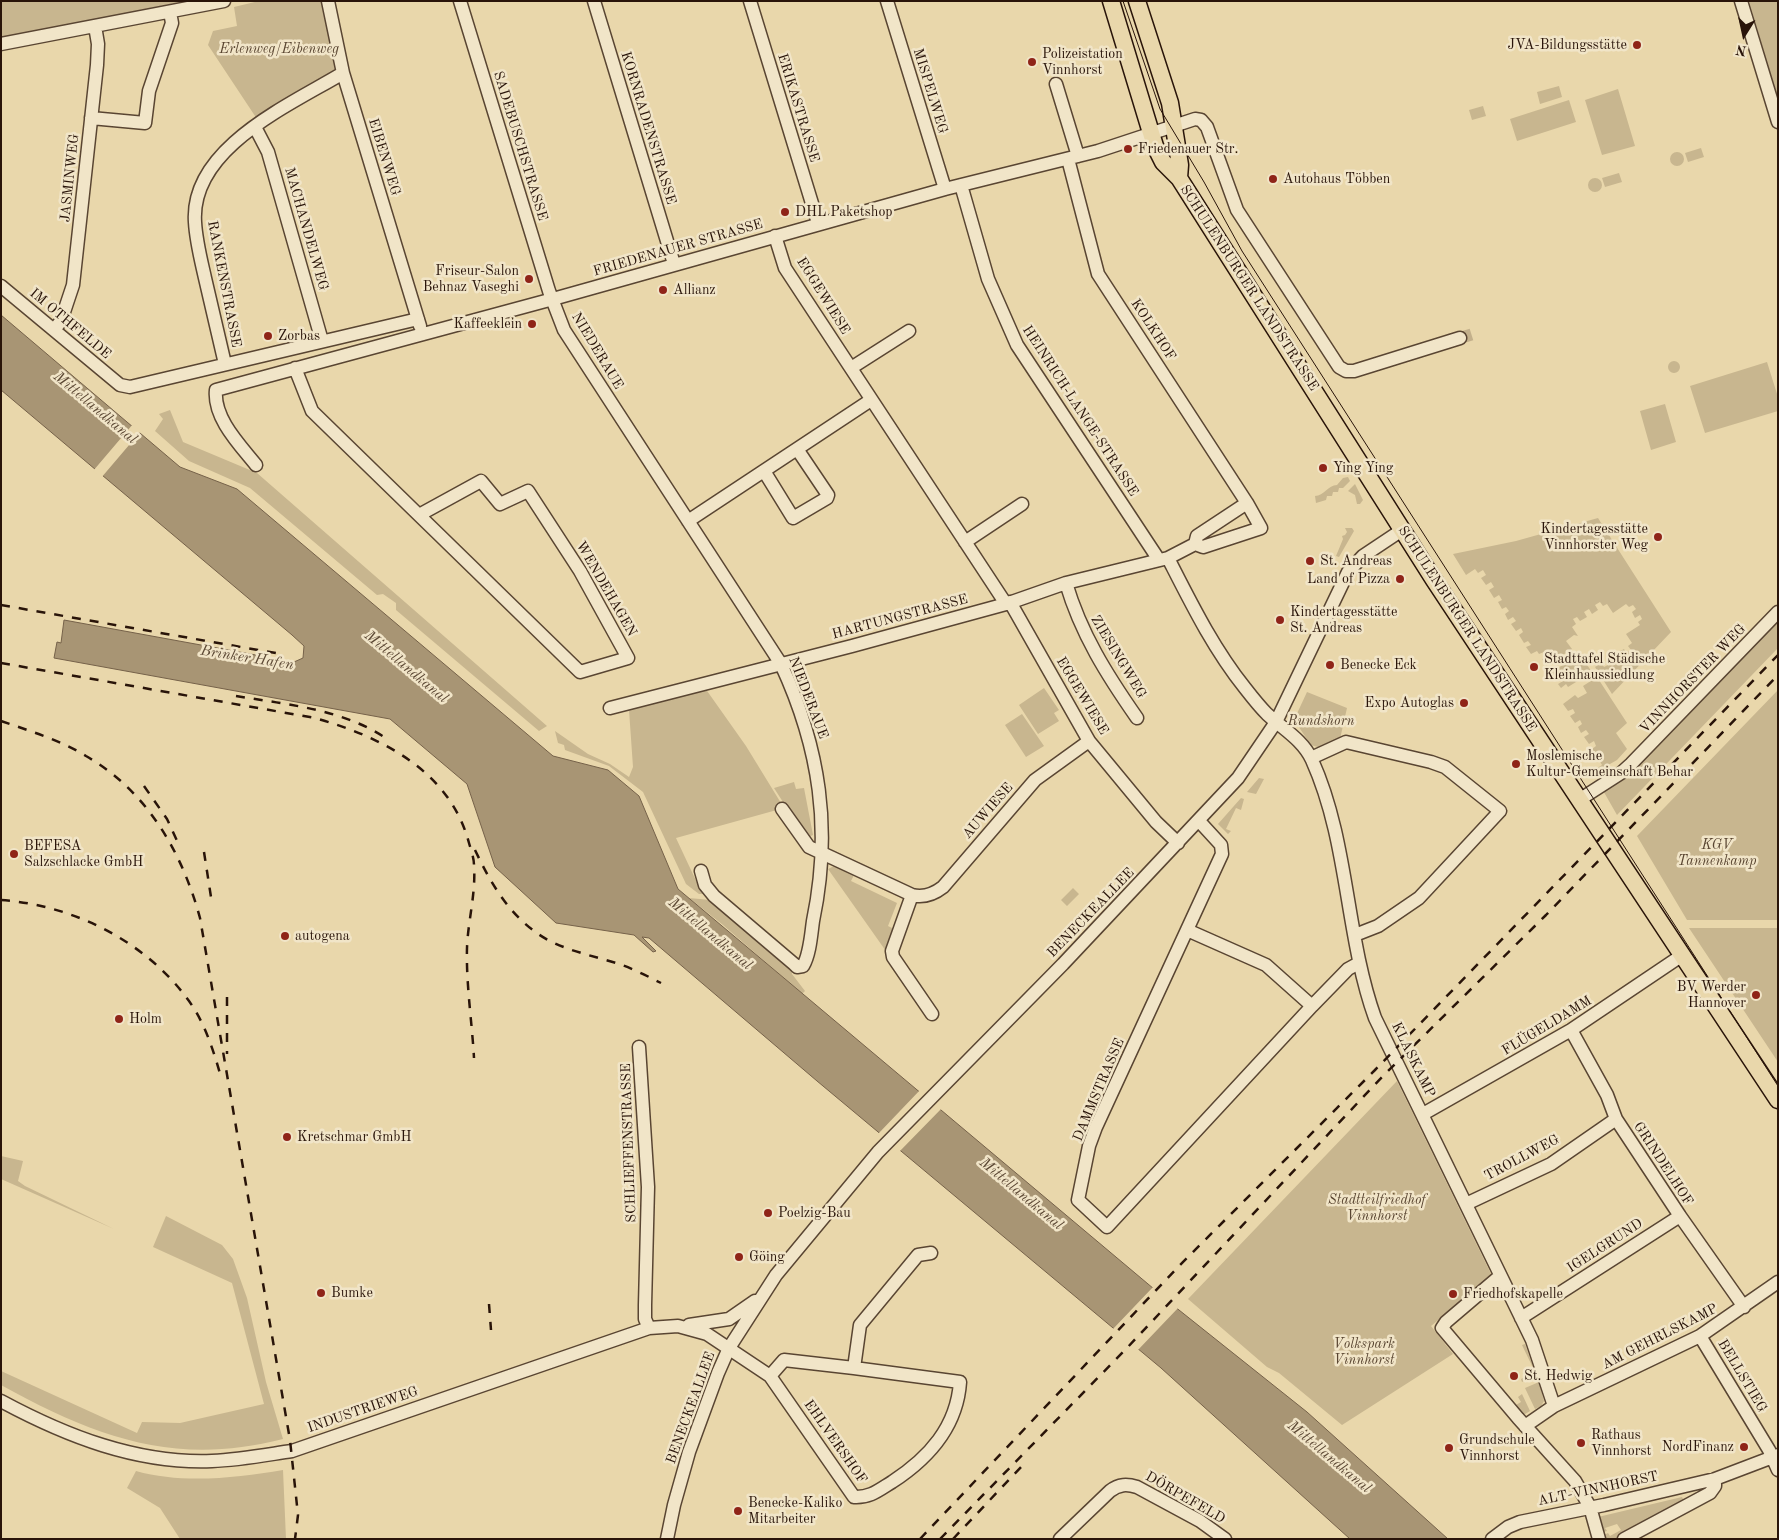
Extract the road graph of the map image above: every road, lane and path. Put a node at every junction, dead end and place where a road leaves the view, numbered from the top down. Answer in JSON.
{"nodes":[{"id":1,"x":224,"y":1,"type":"edge"},
{"id":2,"x":328,"y":1,"type":"edge"},
{"id":3,"x":460,"y":1,"type":"edge"},
{"id":4,"x":594,"y":1,"type":"edge"},
{"id":5,"x":750,"y":1,"type":"edge"},
{"id":6,"x":888,"y":1,"type":"edge"},
{"id":7,"x":1111,"y":1,"type":"edge"},
{"id":8,"x":1137,"y":1,"type":"edge"},
{"id":9,"x":1741,"y":1,"type":"edge"},
{"id":10,"x":170,"y":12,"type":"junction"},
{"id":11,"x":95,"y":26,"type":"junction"},
{"id":12,"x":1,"y":44,"type":"edge"},
{"id":13,"x":343,"y":73,"type":"junction"},
{"id":14,"x":1056,"y":84,"type":"dead end"},
{"id":15,"x":92,"y":118,"type":"junction"},
{"id":16,"x":1778,"y":122,"type":"edge"},
{"id":17,"x":1173,"y":125,"type":"junction"},
{"id":18,"x":256,"y":127,"type":"junction"},
{"id":19,"x":1151,"y":133,"type":"junction"},
{"id":20,"x":1073,"y":157,"type":"junction"},
{"id":21,"x":1179,"y":178,"type":"junction"},
{"id":22,"x":962,"y":185,"type":"junction"},
{"id":23,"x":944,"y":189,"type":"junction"},
{"id":24,"x":818,"y":224,"type":"junction"},
{"id":25,"x":775,"y":236,"type":"junction"},
{"id":26,"x":674,"y":264,"type":"junction"},
{"id":27,"x":1,"y":286,"type":"edge"},
{"id":28,"x":552,"y":299,"type":"junction"},
{"id":29,"x":418,"y":319,"type":"junction"},
{"id":30,"x":54,"y":330,"type":"junction"},
{"id":31,"x":909,"y":331,"type":"dead end"},
{"id":32,"x":422,"y":334,"type":"junction"},
{"id":33,"x":1460,"y":338,"type":"tunnel mouth"},
{"id":34,"x":322,"y":341,"type":"junction"},
{"id":35,"x":225,"y":364,"type":"junction"},
{"id":36,"x":295,"y":368,"type":"junction"},
{"id":37,"x":851,"y":368,"type":"junction"},
{"id":38,"x":871,"y":400,"type":"junction"},
{"id":39,"x":797,"y":449,"type":"junction"},
{"id":40,"x":256,"y":465,"type":"dead end"},
{"id":41,"x":764,"y":471,"type":"junction"},
{"id":42,"x":1247,"y":503,"type":"junction"},
{"id":43,"x":1022,"y":504,"type":"dead end"},
{"id":44,"x":419,"y":515,"type":"junction"},
{"id":45,"x":688,"y":521,"type":"junction"},
{"id":46,"x":1402,"y":530,"type":"junction"},
{"id":47,"x":1196,"y":540,"type":"junction"},
{"id":48,"x":965,"y":542,"type":"junction"},
{"id":49,"x":1163,"y":559,"type":"junction"},
{"id":50,"x":1066,"y":583,"type":"junction"},
{"id":51,"x":1008,"y":603,"type":"junction"},
{"id":52,"x":1778,"y":612,"type":"edge"},
{"id":53,"x":781,"y":664,"type":"junction"},
{"id":54,"x":610,"y":708,"type":"dead end"},
{"id":55,"x":1138,"y":718,"type":"dead end"},
{"id":56,"x":1276,"y":722,"type":"junction"},
{"id":57,"x":1089,"y":741,"type":"junction"},
{"id":58,"x":1311,"y":758,"type":"junction"},
{"id":59,"x":1579,"y":800,"type":"junction"},
{"id":60,"x":782,"y":810,"type":"dead end"},
{"id":61,"x":1199,"y":821,"type":"junction"},
{"id":62,"x":1178,"y":843,"type":"junction"},
{"id":63,"x":822,"y":853,"type":"junction"},
{"id":64,"x":701,"y":871,"type":"dead end"},
{"id":65,"x":912,"y":895,"type":"junction"},
{"id":66,"x":1187,"y":930,"type":"junction"},
{"id":67,"x":1355,"y":935,"type":"junction"},
{"id":68,"x":1681,"y":956,"type":"junction"},
{"id":69,"x":1359,"y":963,"type":"junction"},
{"id":70,"x":1312,"y":1006,"type":"junction"},
{"id":71,"x":932,"y":1014,"type":"dead end"},
{"id":72,"x":1571,"y":1030,"type":"junction"},
{"id":73,"x":640,"y":1047,"type":"dead end"},
{"id":74,"x":1778,"y":1100,"type":"edge"},
{"id":75,"x":1423,"y":1114,"type":"junction"},
{"id":76,"x":1616,"y":1119,"type":"junction"},
{"id":77,"x":1466,"y":1204,"type":"junction"},
{"id":78,"x":1680,"y":1216,"type":"junction"},
{"id":79,"x":931,"y":1253,"type":"dead end"},
{"id":80,"x":1500,"y":1276,"type":"junction"},
{"id":81,"x":1778,"y":1282,"type":"edge"},
{"id":82,"x":762,"y":1294,"type":"junction"},
{"id":83,"x":1744,"y":1307,"type":"junction"},
{"id":84,"x":1521,"y":1318,"type":"junction"},
{"id":85,"x":678,"y":1326,"type":"junction"},
{"id":86,"x":648,"y":1328,"type":"junction"},
{"id":87,"x":1700,"y":1336,"type":"junction"},
{"id":88,"x":729,"y":1348,"type":"junction"},
{"id":89,"x":854,"y":1368,"type":"junction"},
{"id":90,"x":770,"y":1376,"type":"junction"},
{"id":91,"x":1,"y":1401,"type":"edge"},
{"id":92,"x":1554,"y":1406,"type":"junction"},
{"id":93,"x":1525,"y":1426,"type":"junction"},
{"id":94,"x":1775,"y":1457,"type":"edge"},
{"id":95,"x":1778,"y":1470,"type":"edge"},
{"id":96,"x":1715,"y":1479,"type":"junction"},
{"id":97,"x":1590,"y":1507,"type":"junction"},
{"id":98,"x":667,"y":1539,"type":"edge"},
{"id":99,"x":1060,"y":1539,"type":"edge"},
{"id":100,"x":1225,"y":1539,"type":"edge"},
{"id":101,"x":1492,"y":1539,"type":"edge"},
{"id":102,"x":1598,"y":1539,"type":"edge"},
{"id":103,"x":1624,"y":1539,"type":"edge"}],
"edges":[{"from":1,"to":10,"type":"street"},
{"from":2,"to":13,"type":"street","name":"EIBENWEG"},
{"from":3,"to":28,"type":"street","name":"SADEBUSCHSTRASSE"},
{"from":4,"to":26,"type":"street","name":"KORNRADENSTRASSE"},
{"from":5,"to":24,"type":"street","name":"ERIKASTRASSE"},
{"from":6,"to":23,"type":"street","name":"MISPELWEG"},
{"from":7,"to":19,"type":"main road","name":"SCHULENBURGER LANDSTRASSE"},
{"from":8,"to":17,"type":"main road","name":"SCHULENBURGER LANDSTRASSE"},
{"from":9,"to":16,"type":"street"},
{"from":10,"to":11,"type":"street"},
{"from":10,"to":15,"type":"street"},
{"from":11,"to":12,"type":"street"},
{"from":11,"to":15,"type":"street","name":"JASMINWEG"},
{"from":13,"to":18,"type":"street","name":"RANKENSTRASSE"},
{"from":13,"to":29,"type":"street","name":"EIBENWEG"},
{"from":14,"to":20,"type":"street","name":"KOLKHOF"},
{"from":15,"to":30,"type":"street","name":"JASMINWEG"},
{"from":17,"to":19,"type":"street","name":"FRIEDENAUER STRASSE"},
{"from":17,"to":21,"type":"main road","name":"SCHULENBURGER LANDSTRASSE"},
{"from":17,"to":33,"type":"street"},
{"from":18,"to":34,"type":"street","name":"MACHANDELWEG"},
{"from":18,"to":35,"type":"street","name":"RANKENSTRASSE"},
{"from":19,"to":20,"type":"street","name":"FRIEDENAUER STRASSE"},
{"from":19,"to":21,"type":"main road","name":"SCHULENBURGER LANDSTRASSE"},
{"from":20,"to":22,"type":"street","name":"FRIEDENAUER STRASSE"},
{"from":20,"to":42,"type":"street","name":"KOLKHOF"},
{"from":21,"to":46,"type":"main road","name":"SCHULENBURGER LANDSTRASSE"},
{"from":22,"to":23,"type":"street","name":"FRIEDENAUER STRASSE"},
{"from":22,"to":49,"type":"street","name":"HEINRICH-LANGE-STRASSE"},
{"from":23,"to":24,"type":"street","name":"FRIEDENAUER STRASSE"},
{"from":24,"to":25,"type":"street","name":"FRIEDENAUER STRASSE"},
{"from":25,"to":26,"type":"street","name":"FRIEDENAUER STRASSE"},
{"from":25,"to":37,"type":"street","name":"EGGEWIESE"},
{"from":26,"to":28,"type":"street","name":"FRIEDENAUER STRASSE"},
{"from":27,"to":30,"type":"street","name":"IM OTHFELDE"},
{"from":28,"to":32,"type":"street","name":"FRIEDENAUER STRASSE"},
{"from":28,"to":45,"type":"street","name":"NIEDERAUE"},
{"from":29,"to":32,"type":"street"},
{"from":29,"to":34,"type":"street"},
{"from":30,"to":35,"type":"street","name":"IM OTHFELDE"},
{"from":31,"to":37,"type":"street"},
{"from":32,"to":36,"type":"street","name":"FRIEDENAUER STRASSE"},
{"from":34,"to":35,"type":"street"},
{"from":36,"to":40,"type":"street","name":"FRIEDENAUER STRASSE"},
{"from":36,"to":44,"type":"street","name":"WENDEHAGEN"},
{"from":37,"to":38,"type":"street","name":"EGGEWIESE"},
{"from":38,"to":39,"type":"street"},
{"from":38,"to":48,"type":"street","name":"EGGEWIESE"},
{"from":39,"to":41,"type":"street"},
{"from":39,"to":41,"type":"street"},
{"from":41,"to":45,"type":"street"},
{"from":42,"to":47,"type":"street","name":"HARTUNGSTRASSE"},
{"from":42,"to":47,"type":"street","name":"HARTUNGSTRASSE"},
{"from":43,"to":48,"type":"street"},
{"from":44,"to":44,"type":"street","name":"WENDEHAGEN"},
{"from":45,"to":53,"type":"street","name":"NIEDERAUE"},
{"from":46,"to":56,"type":"street","name":"BENECKEALLEE"},
{"from":46,"to":59,"type":"main road","name":"SCHULENBURGER LANDSTRASSE"},
{"from":47,"to":49,"type":"street","name":"HARTUNGSTRASSE"},
{"from":48,"to":51,"type":"street","name":"EGGEWIESE"},
{"from":49,"to":50,"type":"street","name":"HARTUNGSTRASSE"},
{"from":49,"to":56,"type":"street","name":"HEINRICH-LANGE-STRASSE"},
{"from":50,"to":51,"type":"street","name":"HARTUNGSTRASSE"},
{"from":50,"to":55,"type":"street","name":"ZIESINGWEG"},
{"from":51,"to":53,"type":"street","name":"HARTUNGSTRASSE"},
{"from":51,"to":57,"type":"street","name":"EGGEWIESE"},
{"from":52,"to":59,"type":"street","name":"VINNHORSTER WEG"},
{"from":53,"to":54,"type":"street","name":"HARTUNGSTRASSE"},
{"from":53,"to":63,"type":"street","name":"NIEDERAUE"},
{"from":56,"to":58,"type":"street","name":"KLASKAMP"},
{"from":56,"to":61,"type":"street","name":"BENECKEALLEE"},
{"from":57,"to":62,"type":"street","name":"EGGEWIESE"},
{"from":57,"to":65,"type":"street","name":"AUWIESE"},
{"from":58,"to":67,"type":"street","name":"KLASKAMP"},
{"from":58,"to":67,"type":"street"},
{"from":59,"to":68,"type":"main road","name":"SCHULENBURGER LANDSTRASSE"},
{"from":60,"to":63,"type":"street"},
{"from":61,"to":62,"type":"street","name":"BENECKEALLEE"},
{"from":61,"to":66,"type":"street","name":"DAMMSTRASSE"},
{"from":62,"to":82,"type":"street","name":"BENECKEALLEE"},
{"from":63,"to":64,"type":"street","name":"NIEDERAUE"},
{"from":63,"to":65,"type":"street"},
{"from":65,"to":71,"type":"street"},
{"from":66,"to":70,"type":"street"},
{"from":66,"to":70,"type":"street","name":"DAMMSTRASSE"},
{"from":67,"to":69,"type":"street","name":"KLASKAMP"},
{"from":68,"to":72,"type":"street","name":"FLÜGELDAMM"},
{"from":68,"to":74,"type":"main road","name":"SCHULENBURGER LANDSTRASSE"},
{"from":69,"to":70,"type":"street","name":"DAMMSTRASSE"},
{"from":69,"to":75,"type":"street","name":"KLASKAMP"},
{"from":72,"to":75,"type":"street","name":"FLÜGELDAMM"},
{"from":72,"to":76,"type":"street","name":"GRINDELHOF"},
{"from":73,"to":86,"type":"street","name":"SCHLIEFFENSTRASSE"},
{"from":75,"to":77,"type":"street","name":"KLASKAMP"},
{"from":76,"to":77,"type":"street","name":"TROLLWEG"},
{"from":76,"to":78,"type":"street","name":"GRINDELHOF"},
{"from":77,"to":80,"type":"street","name":"KLASKAMP"},
{"from":78,"to":83,"type":"street","name":"GRINDELHOF"},
{"from":78,"to":84,"type":"street","name":"IGELGRUND"},
{"from":79,"to":89,"type":"street"},
{"from":80,"to":84,"type":"street","name":"KLASKAMP"},
{"from":80,"to":93,"type":"street"},
{"from":81,"to":83,"type":"street","name":"AM GEHRLSKAMP"},
{"from":82,"to":85,"type":"street","name":"BENECKEALLEE"},
{"from":82,"to":88,"type":"street","name":"BENECKEALLEE"},
{"from":83,"to":87,"type":"street","name":"AM GEHRLSKAMP"},
{"from":84,"to":92,"type":"street","name":"KLASKAMP"},
{"from":85,"to":86,"type":"street","name":"INDUSTRIEWEG"},
{"from":85,"to":88,"type":"street","name":"INDUSTRIEWEG"},
{"from":86,"to":91,"type":"street","name":"INDUSTRIEWEG"},
{"from":87,"to":92,"type":"street","name":"AM GEHRLSKAMP"},
{"from":87,"to":94,"type":"street","name":"BELLSTIEG"},
{"from":88,"to":90,"type":"street","name":"EHLVERSHOF"},
{"from":88,"to":98,"type":"street","name":"BENECKEALLEE"},
{"from":89,"to":90,"type":"street","name":"EHLVERSHOF"},
{"from":89,"to":90,"type":"street","name":"EHLVERSHOF"},
{"from":92,"to":93,"type":"street","name":"AM GEHRLSKAMP"},
{"from":93,"to":97,"type":"street"},
{"from":94,"to":95,"type":"street","name":"BELLSTIEG"},
{"from":94,"to":96,"type":"street","name":"ALT-VINNHORST"},
{"from":96,"to":97,"type":"street","name":"ALT-VINNHORST"},
{"from":96,"to":103,"type":"street"},
{"from":97,"to":101,"type":"street","name":"ALT-VINNHORST"},
{"from":97,"to":102,"type":"street"},
{"from":99,"to":100,"type":"street","name":"DÖRPEFELD"}]}
